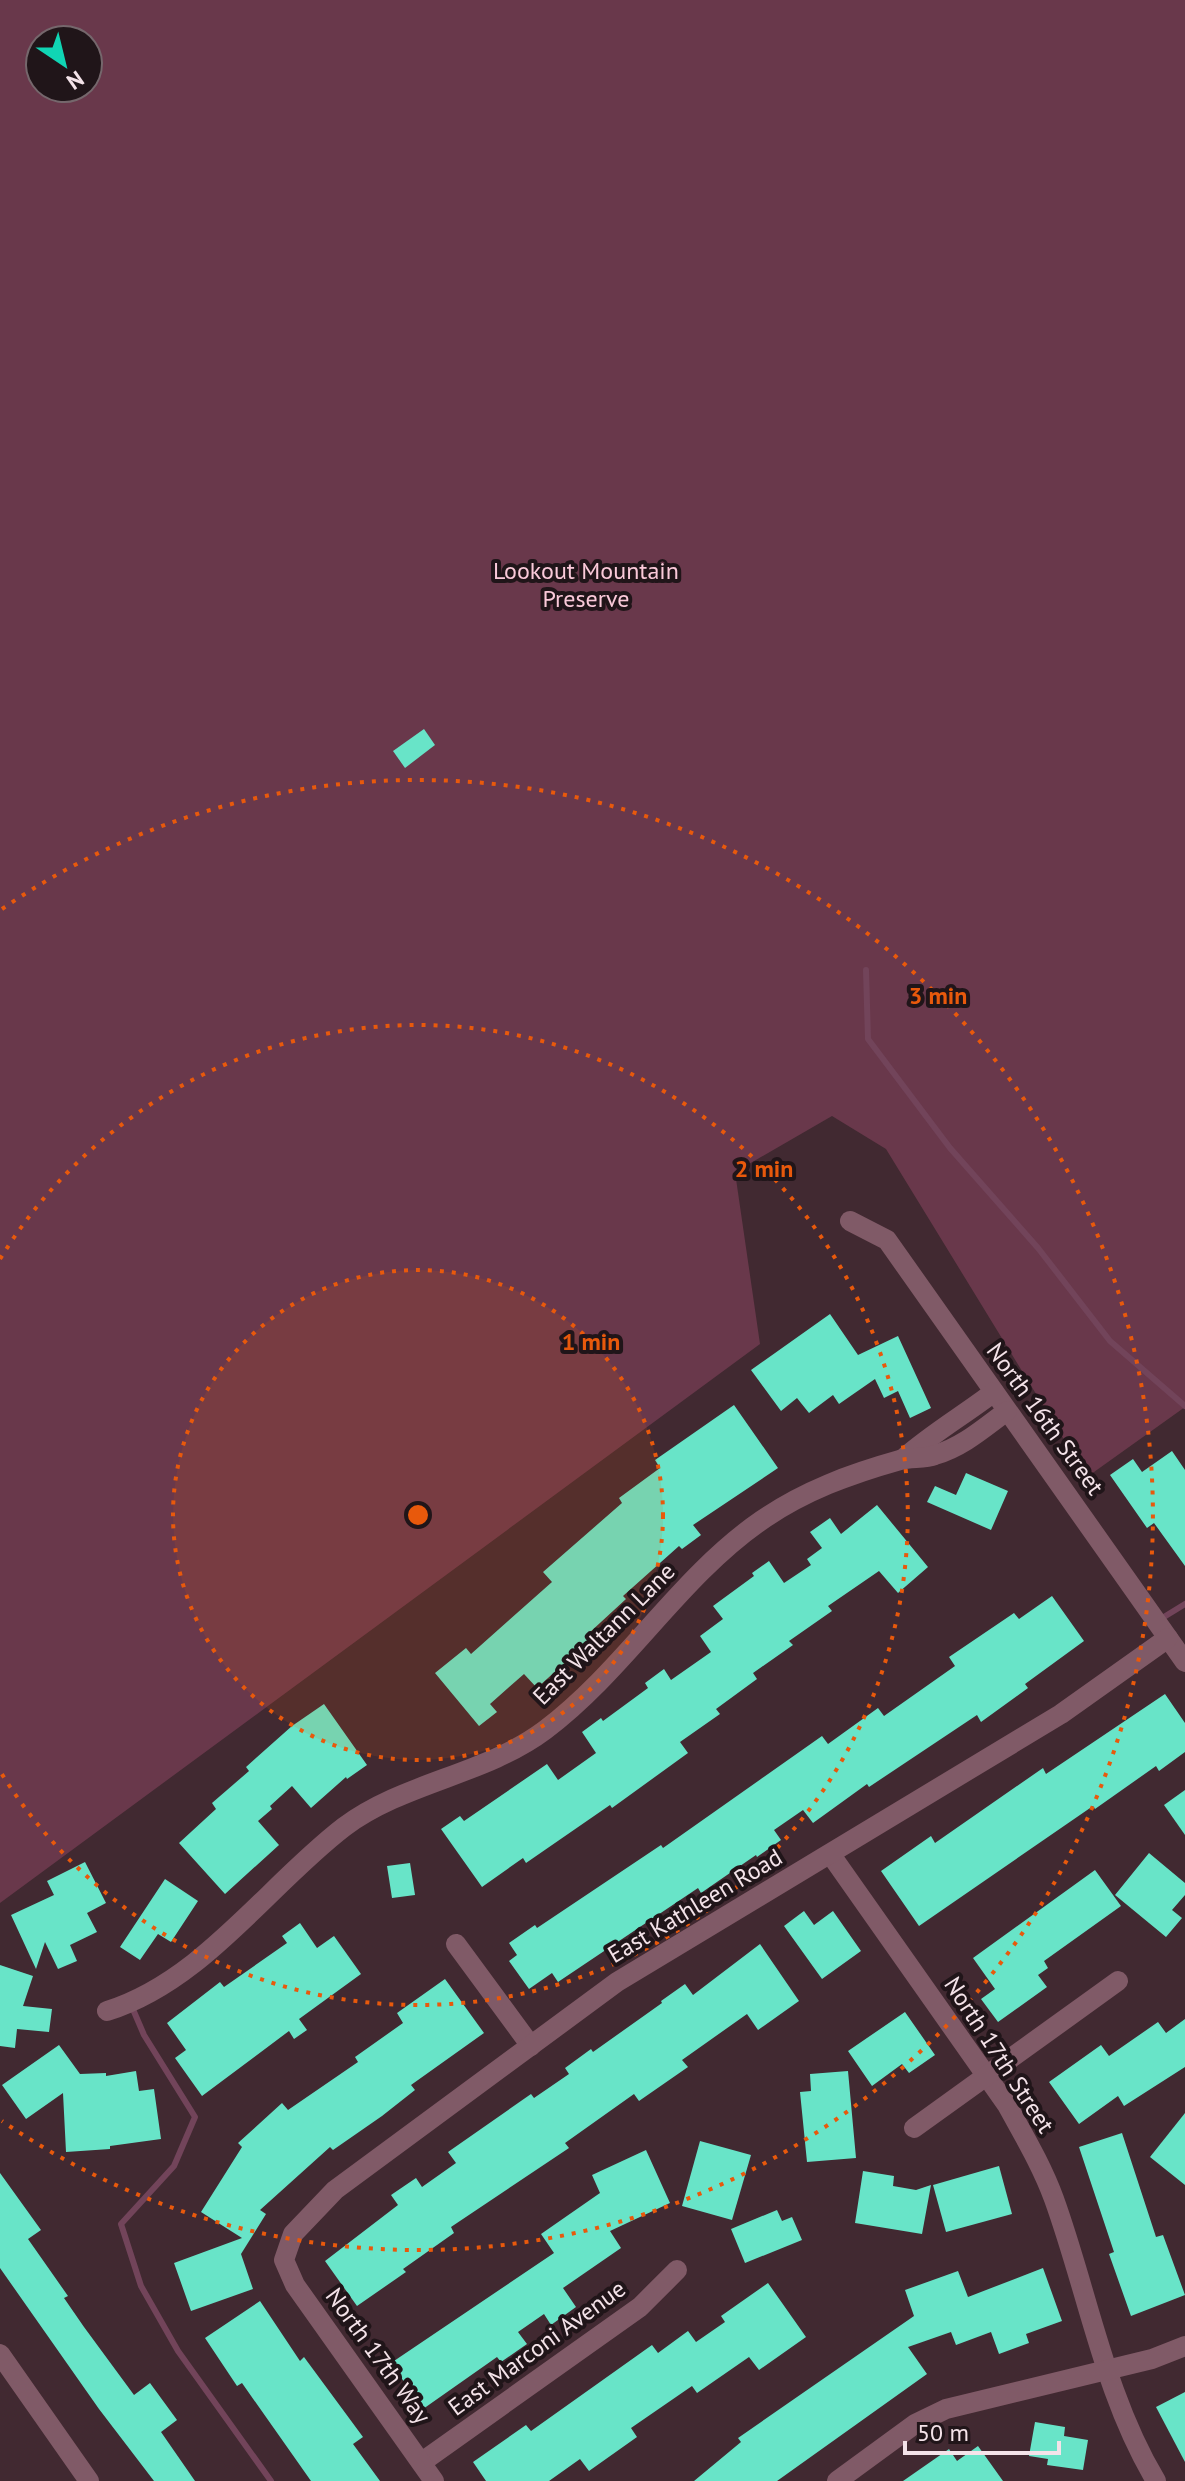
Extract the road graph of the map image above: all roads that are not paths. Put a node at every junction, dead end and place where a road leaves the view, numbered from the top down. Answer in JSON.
{"nodes":[{"id":1,"x":850,"y":1221,"type":"dead end"},
{"id":2,"x":994,"y":1392,"type":"junction"},
{"id":3,"x":970,"y":1411,"type":"junction"},
{"id":4,"x":1007,"y":1411,"type":"junction"},
{"id":5,"x":984,"y":1428,"type":"junction"},
{"id":6,"x":940,"y":1443,"type":"junction"},
{"id":7,"x":1168,"y":1638,"type":"junction"},
{"id":8,"x":1185,"y":1662,"type":"edge"},
{"id":9,"x":831,"y":1855,"type":"junction"},
{"id":10,"x":456,"y":1944,"type":"dead end"},
{"id":11,"x":1118,"y":1981,"type":"dead end"},
{"id":12,"x":107,"y":2011,"type":"dead end"},
{"id":13,"x":531,"y":2046,"type":"junction"},
{"id":14,"x":986,"y":2076,"type":"junction"},
{"id":15,"x":914,"y":2128,"type":"dead end"},
{"id":16,"x":284,"y":2260,"type":"joint"},
{"id":17,"x":677,"y":2270,"type":"dead end"},
{"id":18,"x":1185,"y":2346,"type":"edge"},
{"id":19,"x":0,"y":2354,"type":"edge"},
{"id":20,"x":1106,"y":2370,"type":"junction"},
{"id":21,"x":422,"y":2462,"type":"junction"},
{"id":22,"x":89,"y":2481,"type":"edge"},
{"id":23,"x":434,"y":2481,"type":"edge"},
{"id":24,"x":837,"y":2481,"type":"edge"},
{"id":25,"x":1156,"y":2481,"type":"edge"}],
"edges":[{"from":1,"to":2,"type":"street","name":"North 16th Street"},
{"from":2,"to":3,"type":"street","name":"East Waltann Lane"},
{"from":2,"to":4,"type":"street","name":"North 16th Street"},
{"from":3,"to":5,"type":"street"},
{"from":3,"to":6,"type":"street","name":"East Waltann Lane"},
{"from":4,"to":5,"type":"street","name":"East Waltann Lane"},
{"from":4,"to":7,"type":"street","name":"North 16th Street"},
{"from":5,"to":6,"type":"street","name":"East Waltann Lane"},
{"from":6,"to":12,"type":"street","name":"East Waltann Lane"},
{"from":7,"to":8,"type":"street","name":"North 16th Street"},
{"from":7,"to":9,"type":"street","name":"East Kathleen Road"},
{"from":9,"to":13,"type":"street","name":"East Kathleen Road"},
{"from":9,"to":14,"type":"street","name":"North 17th Street"},
{"from":10,"to":13,"type":"street"},
{"from":11,"to":14,"type":"street"},
{"from":13,"to":16,"type":"street","name":"East Kathleen Road"},
{"from":14,"to":15,"type":"street"},
{"from":14,"to":20,"type":"street","name":"North 17th Street"},
{"from":16,"to":21,"type":"street","name":"North 17th Way"},
{"from":17,"to":21,"type":"street","name":"East Marconi Avenue"},
{"from":18,"to":20,"type":"street"},
{"from":19,"to":22,"type":"street"},
{"from":20,"to":24,"type":"street"},
{"from":20,"to":25,"type":"street","name":"North 17th Street"},
{"from":21,"to":23,"type":"street","name":"North 17th Way"}]}
